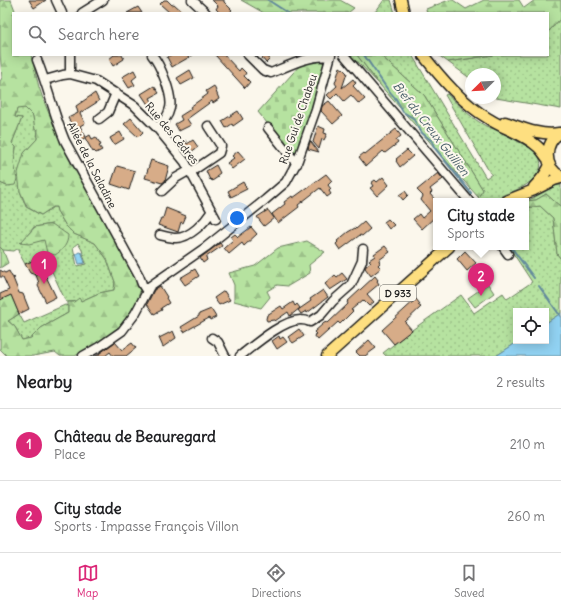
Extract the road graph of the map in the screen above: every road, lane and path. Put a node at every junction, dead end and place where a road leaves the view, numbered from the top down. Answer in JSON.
{"nodes":[{"id":1,"x":56,"y":0,"type":"edge"},
{"id":2,"x":103,"y":0,"type":"edge"},
{"id":3,"x":192,"y":0,"type":"edge"},
{"id":4,"x":401,"y":0,"type":"edge"},
{"id":5,"x":62,"y":12,"type":"edge"},
{"id":6,"x":84,"y":12,"type":"edge"},
{"id":7,"x":205,"y":12,"type":"edge"},
{"id":8,"x":404,"y":12,"type":"edge"},
{"id":9,"x":70,"y":56,"type":"edge"},
{"id":10,"x":153,"y":56,"type":"edge"},
{"id":11,"x":249,"y":56,"type":"edge"},
{"id":12,"x":331,"y":56,"type":"edge"},
{"id":13,"x":345,"y":56,"type":"edge"},
{"id":14,"x":423,"y":56,"type":"edge"},
{"id":15,"x":37,"y":60,"type":"dead end"},
{"id":16,"x":70,"y":74,"type":"junction"},
{"id":17,"x":45,"y":80,"type":"junction"},
{"id":18,"x":116,"y":93,"type":"junction"},
{"id":19,"x":459,"y":97,"type":"junction"},
{"id":20,"x":99,"y":119,"type":"dead end"},
{"id":21,"x":208,"y":126,"type":"dead end"},
{"id":22,"x":157,"y":128,"type":"junction"},
{"id":23,"x":268,"y":128,"type":"dead end"},
{"id":24,"x":560,"y":133,"type":"edge"},
{"id":25,"x":548,"y":161,"type":"junction"},
{"id":26,"x":297,"y":164,"type":"junction"},
{"id":27,"x":190,"y":171,"type":"junction"},
{"id":28,"x":561,"y":177,"type":"edge"},
{"id":29,"x":162,"y":191,"type":"dead end"},
{"id":30,"x":528,"y":192,"type":"junction"},
{"id":31,"x":466,"y":198,"type":"edge"},
{"id":32,"x":513,"y":198,"type":"edge"},
{"id":33,"x":212,"y":212,"type":"junction"},
{"id":34,"x":216,"y":219,"type":"dead end"},
{"id":35,"x":160,"y":235,"type":"dead end"},
{"id":36,"x":363,"y":249,"type":"dead end"},
{"id":37,"x":446,"y":250,"type":"edge"},
{"id":38,"x":148,"y":289,"type":"junction"},
{"id":39,"x":212,"y":338,"type":"dead end"},
{"id":40,"x":83,"y":356,"type":"edge"},
{"id":41,"x":225,"y":356,"type":"edge"},
{"id":42,"x":240,"y":356,"type":"edge"},
{"id":43,"x":327,"y":356,"type":"edge"}],
"edges":[{"from":1,"to":5,"type":"street"},
{"from":2,"to":6,"type":"street"},
{"from":3,"to":7,"type":"street"},
{"from":4,"to":8,"type":"main road"},
{"from":9,"to":16,"type":"street"},
{"from":10,"to":22,"type":"street"},
{"from":11,"to":12,"type":"street"},
{"from":12,"to":26,"type":"street","name":"Rue Gui de Chabeu"},
{"from":13,"to":31,"type":"street"},
{"from":14,"to":19,"type":"main road"},
{"from":15,"to":17,"type":"street","name":"Allée de la Saladine"},
{"from":16,"to":17,"type":"street","name":"Rue des Cèdres"},
{"from":16,"to":18,"type":"street","name":"Rue des Cèdres"},
{"from":17,"to":38,"type":"street","name":"Allée de la Saladine"},
{"from":18,"to":20,"type":"street"},
{"from":18,"to":22,"type":"street","name":"Rue des Cèdres"},
{"from":19,"to":24,"type":"main road"},
{"from":19,"to":25,"type":"main road"},
{"from":21,"to":27,"type":"street"},
{"from":22,"to":27,"type":"street","name":"Rue des Cèdres"},
{"from":23,"to":26,"type":"street"},
{"from":24,"to":25,"type":"main road"},
{"from":25,"to":28,"type":"main road"},
{"from":25,"to":30,"type":"main road"},
{"from":26,"to":38,"type":"street","name":"Rue Gui de Chabeu"},
{"from":27,"to":29,"type":"street"},
{"from":27,"to":33,"type":"street","name":"Rue des Cèdres"},
{"from":28,"to":30,"type":"main road"},
{"from":30,"to":32,"type":"main road"},
{"from":33,"to":34,"type":"street","name":"Rue des Cèdres"},
{"from":33,"to":35,"type":"street"},
{"from":36,"to":42,"type":"street"},
{"from":37,"to":43,"type":"main road","number":"D 933"},
{"from":38,"to":40,"type":"street","name":"Rue Gui de Chabeu"},
{"from":39,"to":41,"type":"street"}]}
